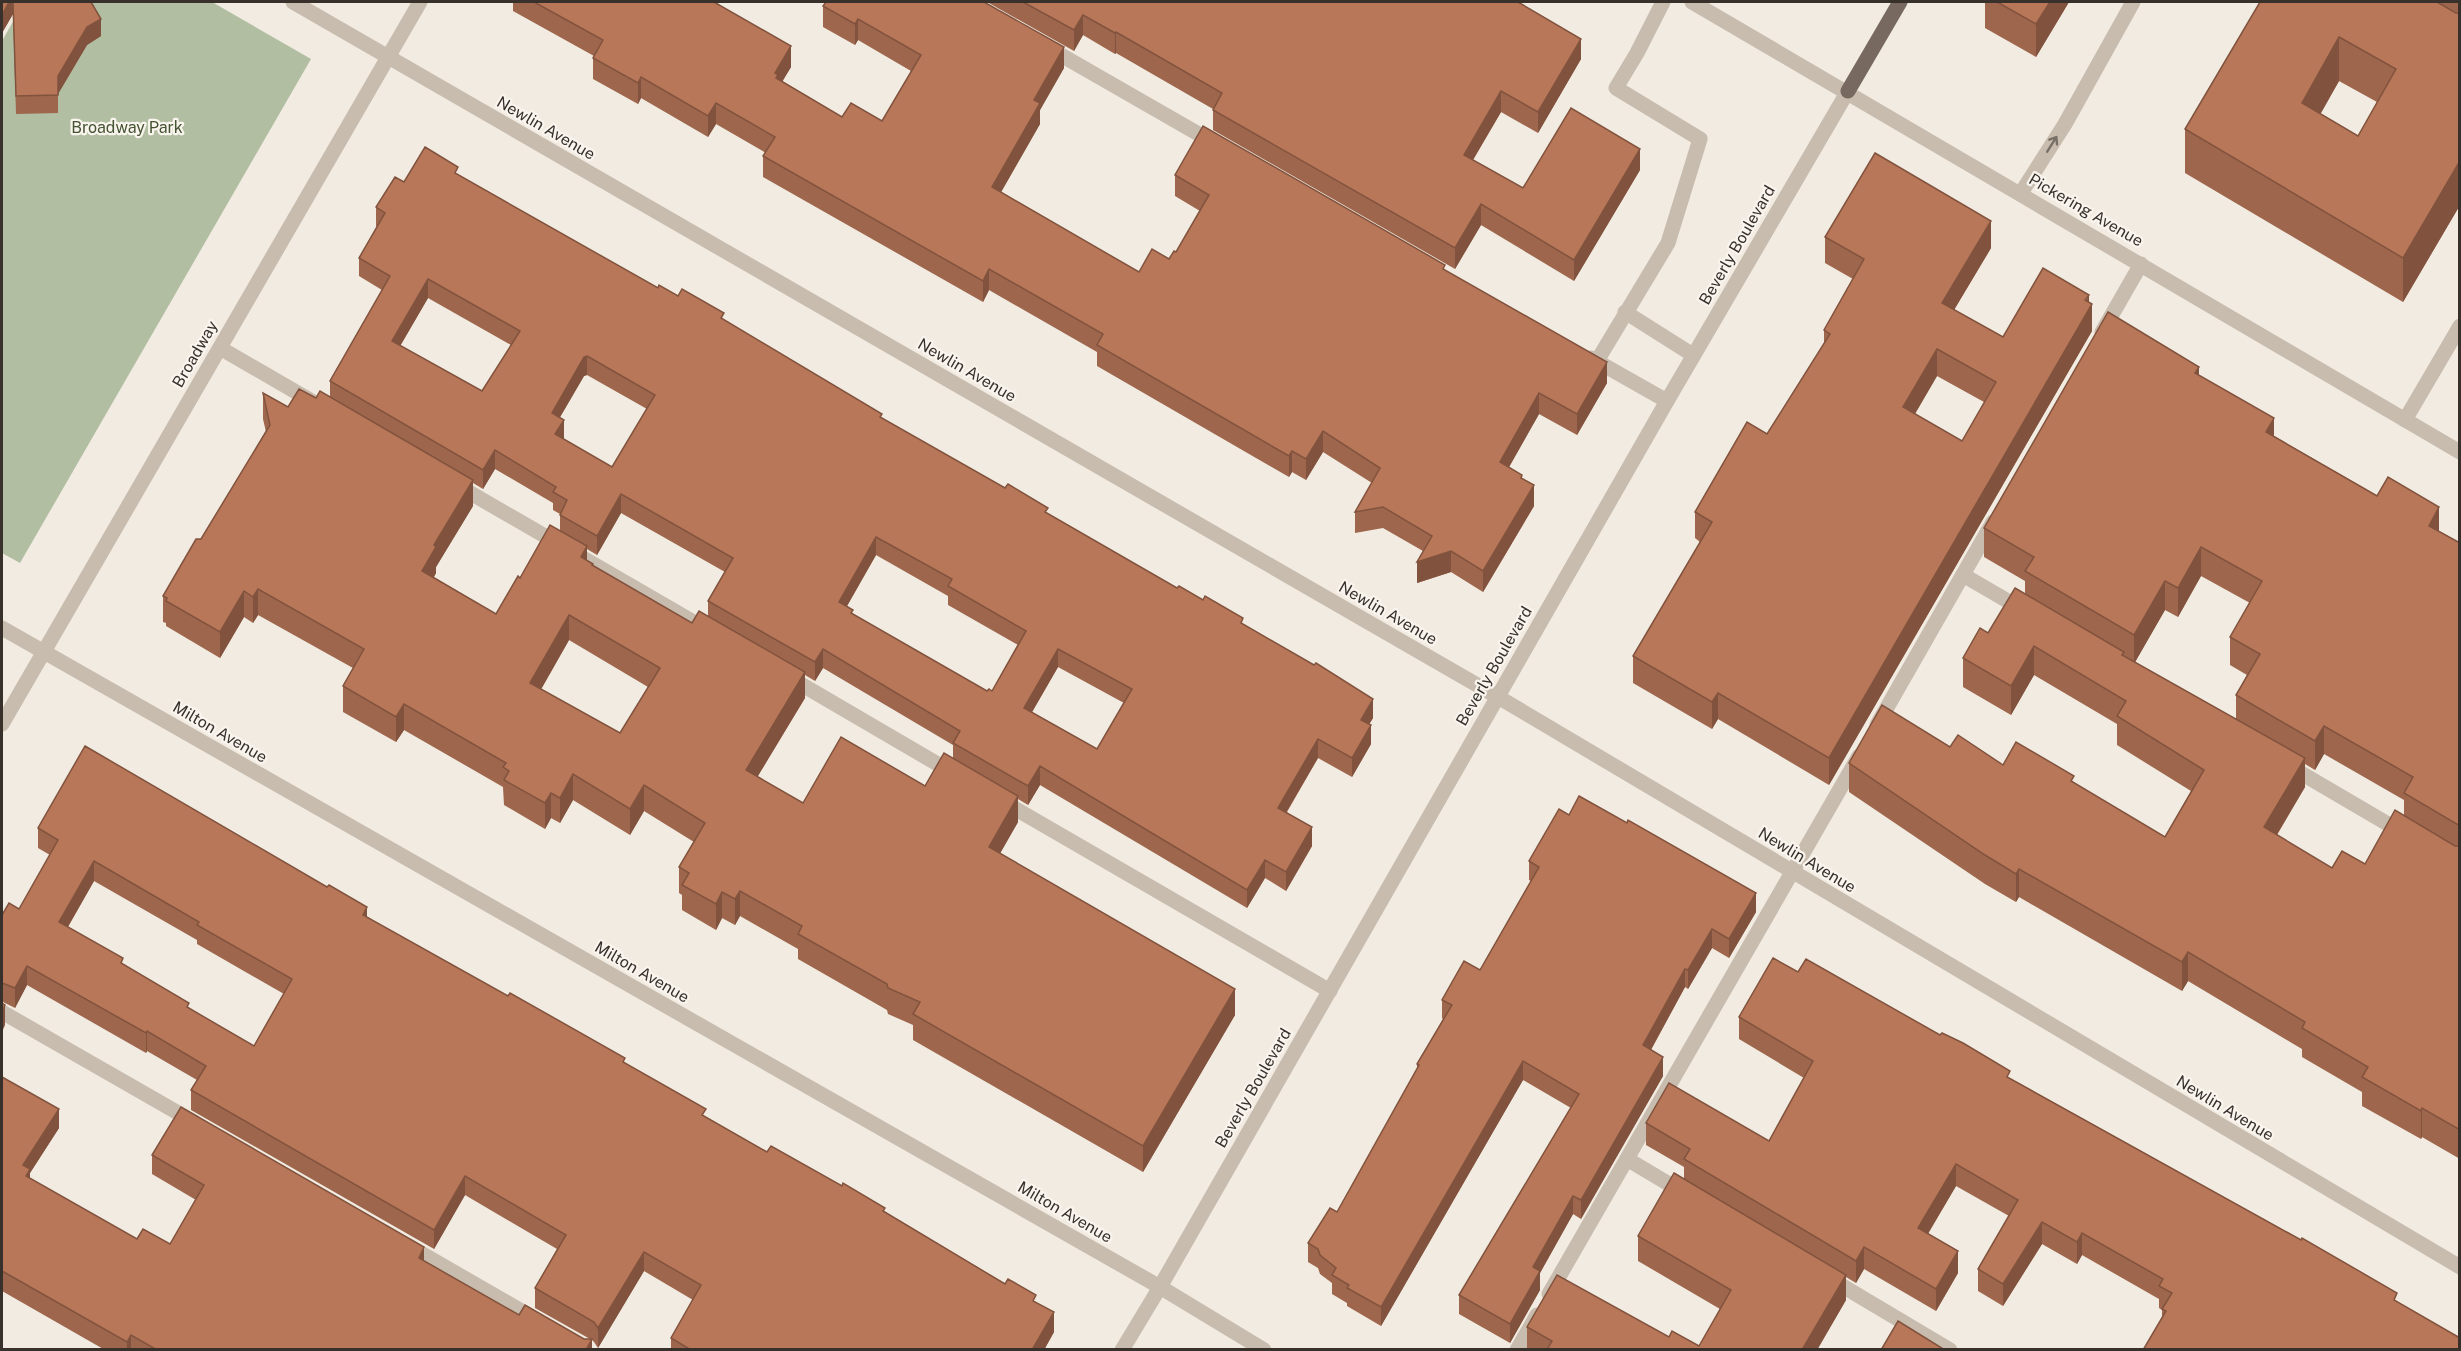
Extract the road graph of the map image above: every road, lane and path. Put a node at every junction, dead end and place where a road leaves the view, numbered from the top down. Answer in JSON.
{"nodes":[{"id":1,"x":293,"y":2,"type":"edge"},
{"id":2,"x":420,"y":2,"type":"edge"},
{"id":3,"x":1663,"y":2,"type":"edge"},
{"id":4,"x":1692,"y":2,"type":"edge"},
{"id":5,"x":1900,"y":2,"type":"edge"},
{"id":6,"x":2133,"y":2,"type":"edge"},
{"id":7,"x":1029,"y":37,"type":"edge"},
{"id":8,"x":388,"y":57,"type":"junction"},
{"id":9,"x":1848,"y":91,"type":"junction"},
{"id":10,"x":1225,"y":149,"type":"edge"},
{"id":11,"x":2022,"y":194,"type":"junction"},
{"id":12,"x":2141,"y":264,"type":"junction"},
{"id":13,"x":1625,"y":312,"type":"junction"},
{"id":14,"x":2460,"y":326,"type":"edge"},
{"id":15,"x":2094,"y":347,"type":"edge"},
{"id":16,"x":220,"y":348,"type":"junction"},
{"id":17,"x":1576,"y":350,"type":"edge"},
{"id":18,"x":1693,"y":355,"type":"junction"},
{"id":19,"x":1597,"y":361,"type":"junction"},
{"id":20,"x":1667,"y":401,"type":"junction"},
{"id":21,"x":323,"y":408,"type":"edge"},
{"id":22,"x":2405,"y":420,"type":"junction"},
{"id":23,"x":2460,"y":452,"type":"edge"},
{"id":24,"x":437,"y":474,"type":"edge"},
{"id":25,"x":1998,"y":513,"type":"edge"},
{"id":26,"x":1963,"y":575,"type":"junction"},
{"id":27,"x":2035,"y":617,"type":"edge"},
{"id":28,"x":2,"y":628,"type":"edge"},
{"id":29,"x":717,"y":636,"type":"edge"},
{"id":30,"x":43,"y":652,"type":"junction"},
{"id":31,"x":769,"y":666,"type":"edge"},
{"id":32,"x":1497,"y":697,"type":"junction"},
{"id":33,"x":2,"y":724,"type":"edge"},
{"id":34,"x":2273,"y":757,"type":"edge"},
{"id":35,"x":966,"y":780,"type":"edge"},
{"id":36,"x":987,"y":792,"type":"edge"},
{"id":37,"x":2418,"y":842,"type":"edge"},
{"id":38,"x":1792,"y":872,"type":"junction"},
{"id":39,"x":1330,"y":991,"type":"junction"},
{"id":40,"x":2,"y":1012,"type":"edge"},
{"id":41,"x":208,"y":1130,"type":"edge"},
{"id":42,"x":1627,"y":1159,"type":"junction"},
{"id":43,"x":1698,"y":1201,"type":"edge"},
{"id":44,"x":393,"y":1237,"type":"edge"},
{"id":45,"x":2460,"y":1267,"type":"edge"},
{"id":46,"x":1819,"y":1272,"type":"edge"},
{"id":47,"x":1160,"y":1287,"type":"junction"},
{"id":48,"x":548,"y":1326,"type":"edge"},
{"id":49,"x":1122,"y":1350,"type":"edge"},
{"id":50,"x":1264,"y":1350,"type":"edge"},
{"id":51,"x":1517,"y":1350,"type":"edge"},
{"id":52,"x":1950,"y":1350,"type":"edge"}],
"edges":[{"from":1,"to":8,"type":"street","name":"Newlin Avenue"},
{"from":2,"to":8,"type":"street","name":"Broadway"},
{"from":3,"to":13,"type":"street"},
{"from":4,"to":9,"type":"street","name":"Pickering Avenue"},
{"from":5,"to":9,"type":"main road","name":"Beverly Boulevard"},
{"from":11,"to":6,"type":"street","one_way":true},
{"from":7,"to":10,"type":"street"},
{"from":8,"to":16,"type":"street","name":"Broadway"},
{"from":8,"to":32,"type":"street","name":"Newlin Avenue"},
{"from":9,"to":11,"type":"street","name":"Pickering Avenue"},
{"from":9,"to":18,"type":"street","name":"Beverly Boulevard"},
{"from":11,"to":12,"type":"street","name":"Pickering Avenue"},
{"from":12,"to":15,"type":"street"},
{"from":12,"to":22,"type":"street","name":"Pickering Avenue"},
{"from":13,"to":18,"type":"street"},
{"from":13,"to":19,"type":"street"},
{"from":14,"to":22,"type":"street"},
{"from":16,"to":21,"type":"street"},
{"from":16,"to":30,"type":"street","name":"Broadway"},
{"from":17,"to":19,"type":"street"},
{"from":18,"to":20,"type":"street","name":"Beverly Boulevard"},
{"from":19,"to":20,"type":"street"},
{"from":20,"to":32,"type":"street","name":"Beverly Boulevard"},
{"from":22,"to":23,"type":"street","name":"Pickering Avenue"},
{"from":24,"to":29,"type":"street"},
{"from":25,"to":26,"type":"street"},
{"from":26,"to":27,"type":"street"},
{"from":26,"to":38,"type":"street"},
{"from":28,"to":30,"type":"street","name":"Milton Avenue"},
{"from":30,"to":33,"type":"street","name":"Broadway"},
{"from":30,"to":47,"type":"street","name":"Milton Avenue"},
{"from":31,"to":35,"type":"street"},
{"from":32,"to":38,"type":"street","name":"Newlin Avenue"},
{"from":32,"to":39,"type":"street","name":"Beverly Boulevard"},
{"from":34,"to":37,"type":"street"},
{"from":36,"to":39,"type":"street"},
{"from":38,"to":42,"type":"street"},
{"from":38,"to":45,"type":"street","name":"Newlin Avenue"},
{"from":39,"to":47,"type":"street","name":"Beverly Boulevard"},
{"from":40,"to":41,"type":"street"},
{"from":42,"to":43,"type":"street"},
{"from":42,"to":51,"type":"street"},
{"from":44,"to":48,"type":"street"},
{"from":46,"to":52,"type":"street"},
{"from":47,"to":49,"type":"street","name":"Beverly Boulevard"},
{"from":47,"to":50,"type":"street","name":"Milton Avenue"}]}
